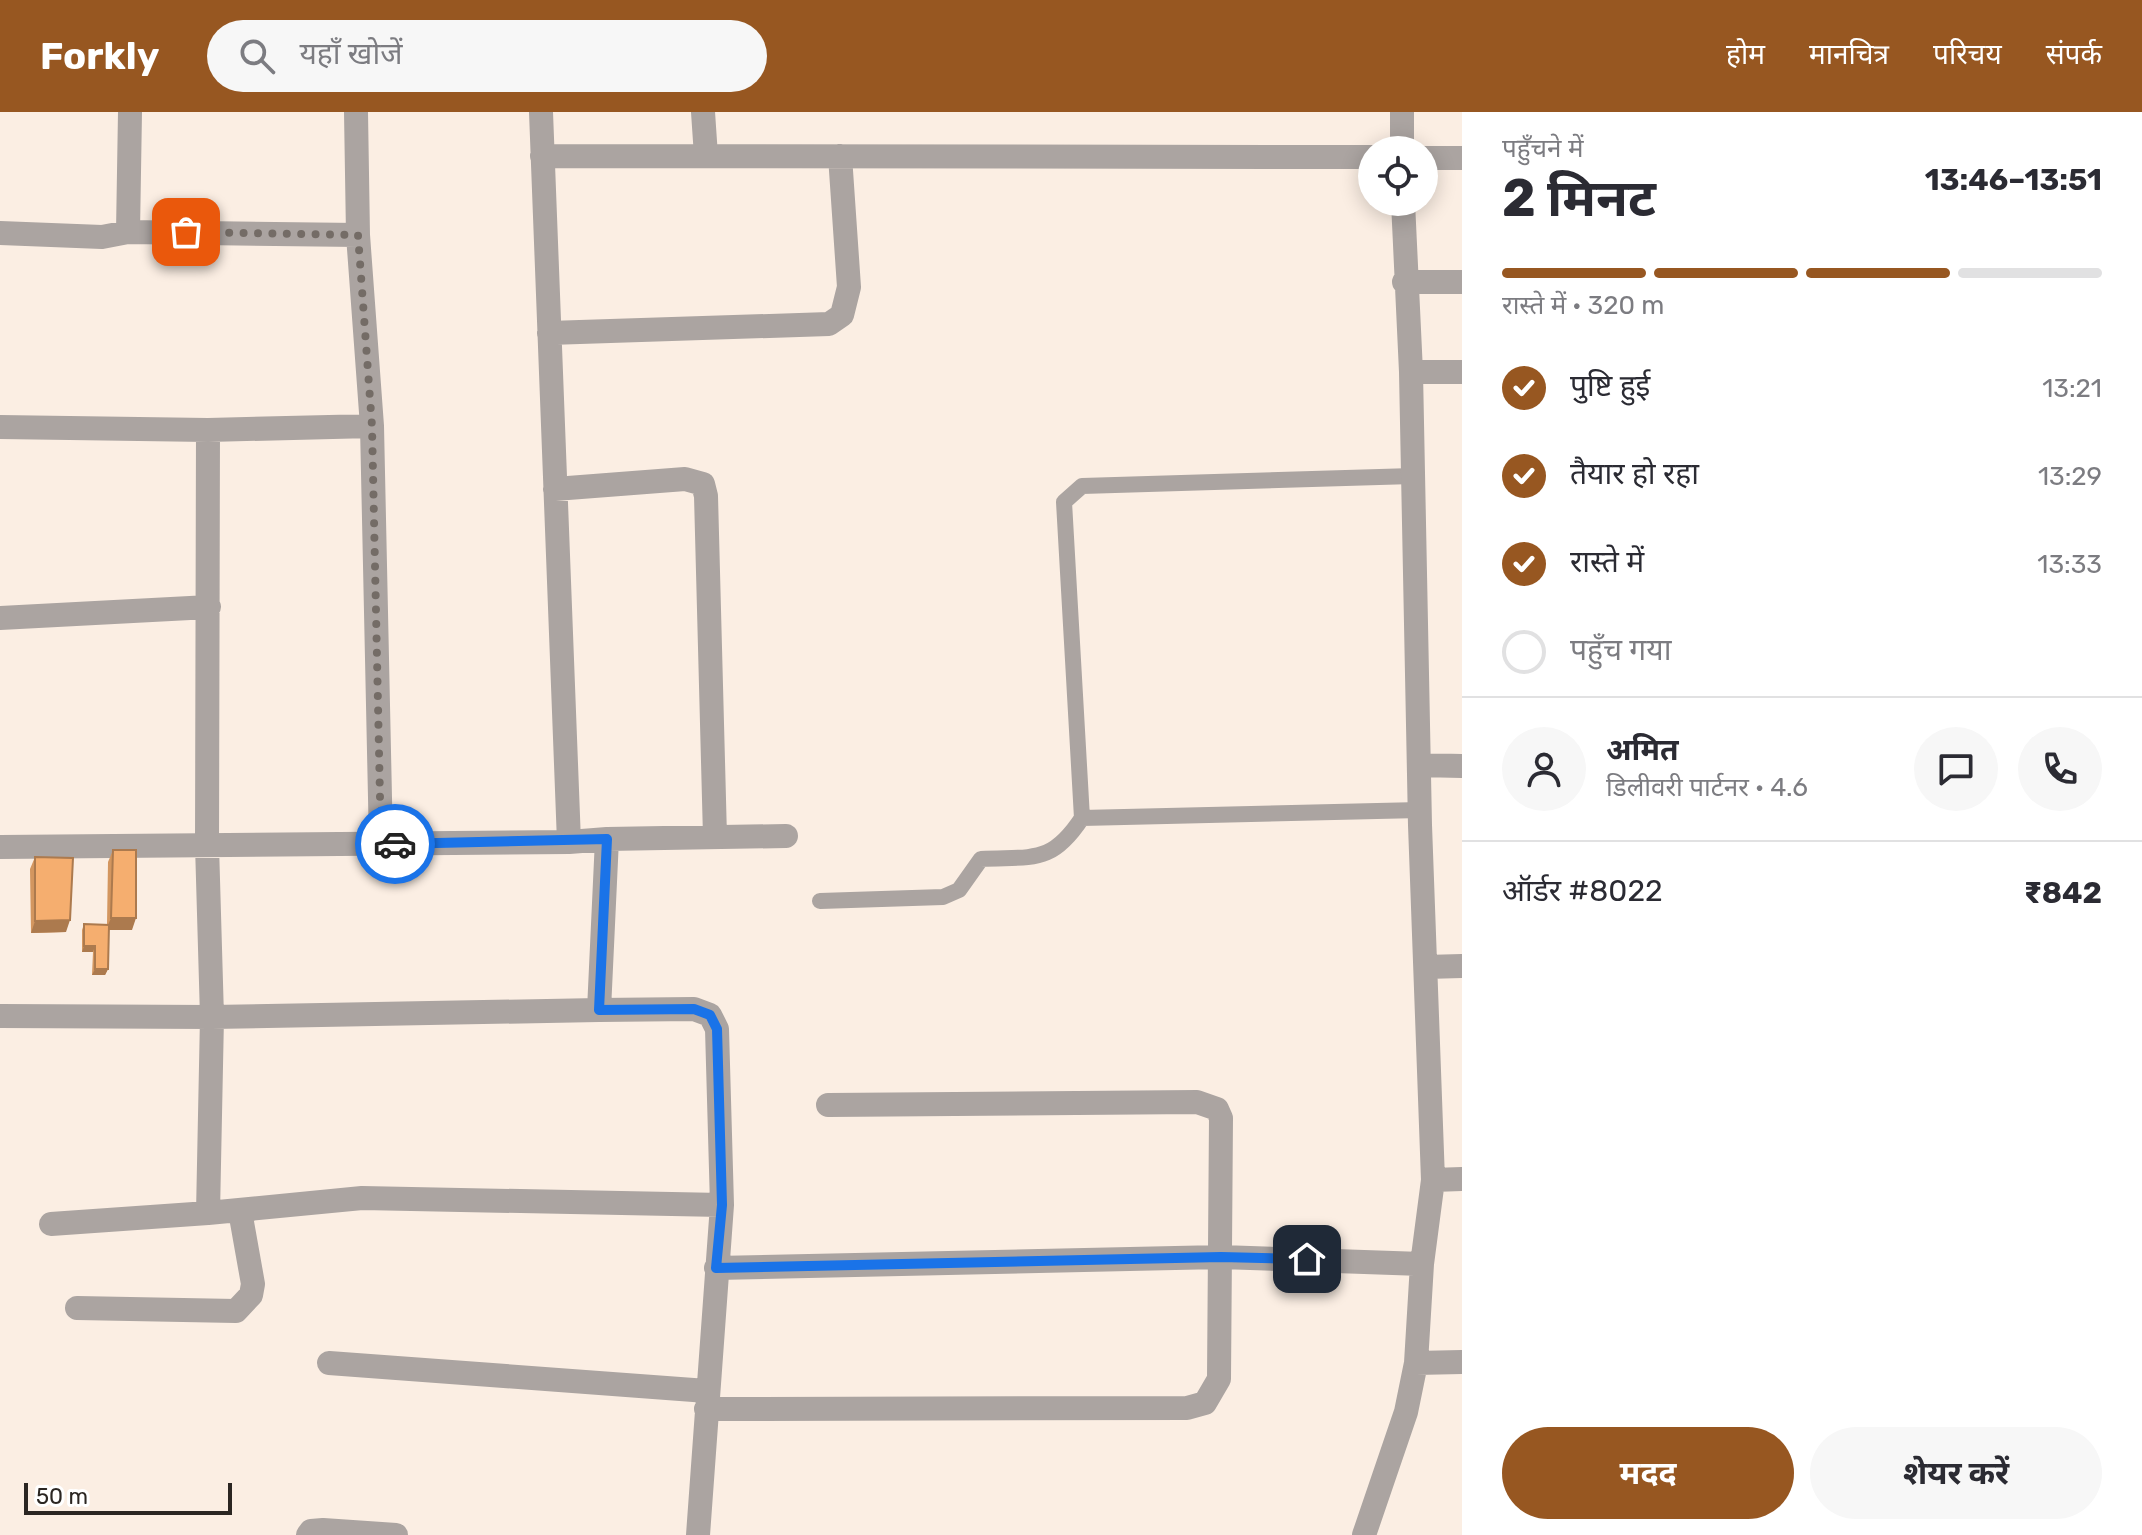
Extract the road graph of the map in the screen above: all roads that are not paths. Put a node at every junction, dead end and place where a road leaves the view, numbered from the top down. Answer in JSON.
{"nodes":[{"id":1,"x":130,"y":112,"type":"edge"},
{"id":2,"x":356,"y":112,"type":"edge"},
{"id":3,"x":541,"y":112,"type":"edge"},
{"id":4,"x":703,"y":112,"type":"edge"},
{"id":5,"x":1402,"y":112,"type":"edge"},
{"id":6,"x":1402,"y":136,"type":"edge"},
{"id":7,"x":542,"y":156,"type":"junction"},
{"id":8,"x":706,"y":156,"type":"junction"},
{"id":9,"x":840,"y":156,"type":"junction"},
{"id":10,"x":1358,"y":157,"type":"edge"},
{"id":11,"x":1438,"y":158,"type":"edge"},
{"id":12,"x":1462,"y":158,"type":"edge"},
{"id":13,"x":1403,"y":216,"type":"edge"},
{"id":14,"x":128,"y":232,"type":"junction"},
{"id":15,"x":0,"y":233,"type":"edge"},
{"id":16,"x":358,"y":235,"type":"junction"},
{"id":17,"x":1404,"y":282,"type":"junction"},
{"id":18,"x":1462,"y":282,"type":"edge"},
{"id":19,"x":549,"y":333,"type":"junction"},
{"id":20,"x":1411,"y":372,"type":"junction"},
{"id":21,"x":1462,"y":372,"type":"edge"},
{"id":22,"x":372,"y":426,"type":"junction"},
{"id":23,"x":0,"y":427,"type":"edge"},
{"id":24,"x":208,"y":430,"type":"junction"},
{"id":25,"x":1413,"y":476,"type":"junction"},
{"id":26,"x":555,"y":489,"type":"junction"},
{"id":27,"x":209,"y":607,"type":"junction"},
{"id":28,"x":0,"y":618,"type":"edge"},
{"id":29,"x":1419,"y":765,"type":"junction"},
{"id":30,"x":1462,"y":766,"type":"edge"},
{"id":31,"x":1420,"y":810,"type":"junction"},
{"id":32,"x":1082,"y":818,"type":"junction"},
{"id":33,"x":786,"y":836,"type":"dead end"},
{"id":34,"x":715,"y":837,"type":"junction"},
{"id":35,"x":607,"y":839,"type":"junction"},
{"id":36,"x":569,"y":842,"type":"junction"},
{"id":37,"x":381,"y":844,"type":"junction"},
{"id":38,"x":207,"y":845,"type":"junction"},
{"id":39,"x":0,"y":847,"type":"edge"},
{"id":40,"x":820,"y":901,"type":"dead end"},
{"id":41,"x":1462,"y":966,"type":"edge"},
{"id":42,"x":1426,"y":967,"type":"junction"},
{"id":43,"x":599,"y":1010,"type":"junction"},
{"id":44,"x":0,"y":1016,"type":"edge"},
{"id":45,"x":212,"y":1017,"type":"junction"},
{"id":46,"x":828,"y":1105,"type":"dead end"},
{"id":47,"x":1462,"y":1179,"type":"edge"},
{"id":48,"x":1433,"y":1180,"type":"junction"},
{"id":49,"x":722,"y":1205,"type":"junction"},
{"id":50,"x":240,"y":1211,"type":"junction"},
{"id":51,"x":208,"y":1213,"type":"junction"},
{"id":52,"x":51,"y":1224,"type":"dead end"},
{"id":53,"x":1221,"y":1257,"type":"junction"},
{"id":54,"x":1422,"y":1264,"type":"junction"},
{"id":55,"x":716,"y":1268,"type":"junction"},
{"id":56,"x":77,"y":1308,"type":"dead end"},
{"id":57,"x":1462,"y":1362,"type":"edge"},
{"id":58,"x":329,"y":1363,"type":"dead end"},
{"id":59,"x":1416,"y":1363,"type":"junction"},
{"id":60,"x":707,"y":1400,"type":"junction"},
{"id":61,"x":308,"y":1535,"type":"edge"},
{"id":62,"x":396,"y":1535,"type":"edge"},
{"id":63,"x":698,"y":1535,"type":"edge"},
{"id":64,"x":1364,"y":1535,"type":"edge"}],
"edges":[{"from":1,"to":14,"type":"street"},
{"from":2,"to":16,"type":"street"},
{"from":3,"to":7,"type":"street"},
{"from":4,"to":8,"type":"street"},
{"from":5,"to":6,"type":"street"},
{"from":7,"to":8,"type":"street"},
{"from":7,"to":19,"type":"street"},
{"from":8,"to":9,"type":"street"},
{"from":9,"to":10,"type":"street"},
{"from":9,"to":19,"type":"street"},
{"from":11,"to":12,"type":"street"},
{"from":13,"to":17,"type":"street"},
{"from":14,"to":15,"type":"street"},
{"from":14,"to":16,"type":"street"},
{"from":16,"to":22,"type":"street"},
{"from":17,"to":18,"type":"street"},
{"from":17,"to":20,"type":"street"},
{"from":19,"to":26,"type":"street"},
{"from":20,"to":21,"type":"street"},
{"from":20,"to":25,"type":"street"},
{"from":22,"to":24,"type":"street"},
{"from":22,"to":37,"type":"street"},
{"from":23,"to":24,"type":"street"},
{"from":24,"to":27,"type":"street"},
{"from":25,"to":29,"type":"street"},
{"from":25,"to":32,"type":"lane"},
{"from":26,"to":34,"type":"street"},
{"from":26,"to":36,"type":"street"},
{"from":27,"to":28,"type":"street"},
{"from":27,"to":38,"type":"street"},
{"from":29,"to":30,"type":"street"},
{"from":29,"to":31,"type":"street"},
{"from":31,"to":32,"type":"lane"},
{"from":31,"to":42,"type":"street"},
{"from":32,"to":40,"type":"lane"},
{"from":33,"to":34,"type":"street"},
{"from":34,"to":35,"type":"street"},
{"from":35,"to":36,"type":"street"},
{"from":35,"to":43,"type":"street"},
{"from":36,"to":37,"type":"street"},
{"from":37,"to":38,"type":"street"},
{"from":38,"to":39,"type":"street"},
{"from":38,"to":45,"type":"street"},
{"from":41,"to":42,"type":"street"},
{"from":42,"to":48,"type":"street"},
{"from":43,"to":45,"type":"street"},
{"from":43,"to":49,"type":"street"},
{"from":44,"to":45,"type":"street"},
{"from":45,"to":51,"type":"street"},
{"from":46,"to":53,"type":"street"},
{"from":47,"to":48,"type":"street"},
{"from":48,"to":54,"type":"street"},
{"from":49,"to":50,"type":"street"},
{"from":49,"to":55,"type":"street"},
{"from":50,"to":51,"type":"street"},
{"from":50,"to":56,"type":"street"},
{"from":51,"to":52,"type":"street"},
{"from":53,"to":54,"type":"street"},
{"from":53,"to":55,"type":"street"},
{"from":53,"to":60,"type":"street"},
{"from":54,"to":59,"type":"street"},
{"from":55,"to":60,"type":"street"},
{"from":57,"to":59,"type":"street"},
{"from":58,"to":60,"type":"street"},
{"from":59,"to":64,"type":"street"},
{"from":60,"to":63,"type":"street"},
{"from":61,"to":62,"type":"street"}]}
